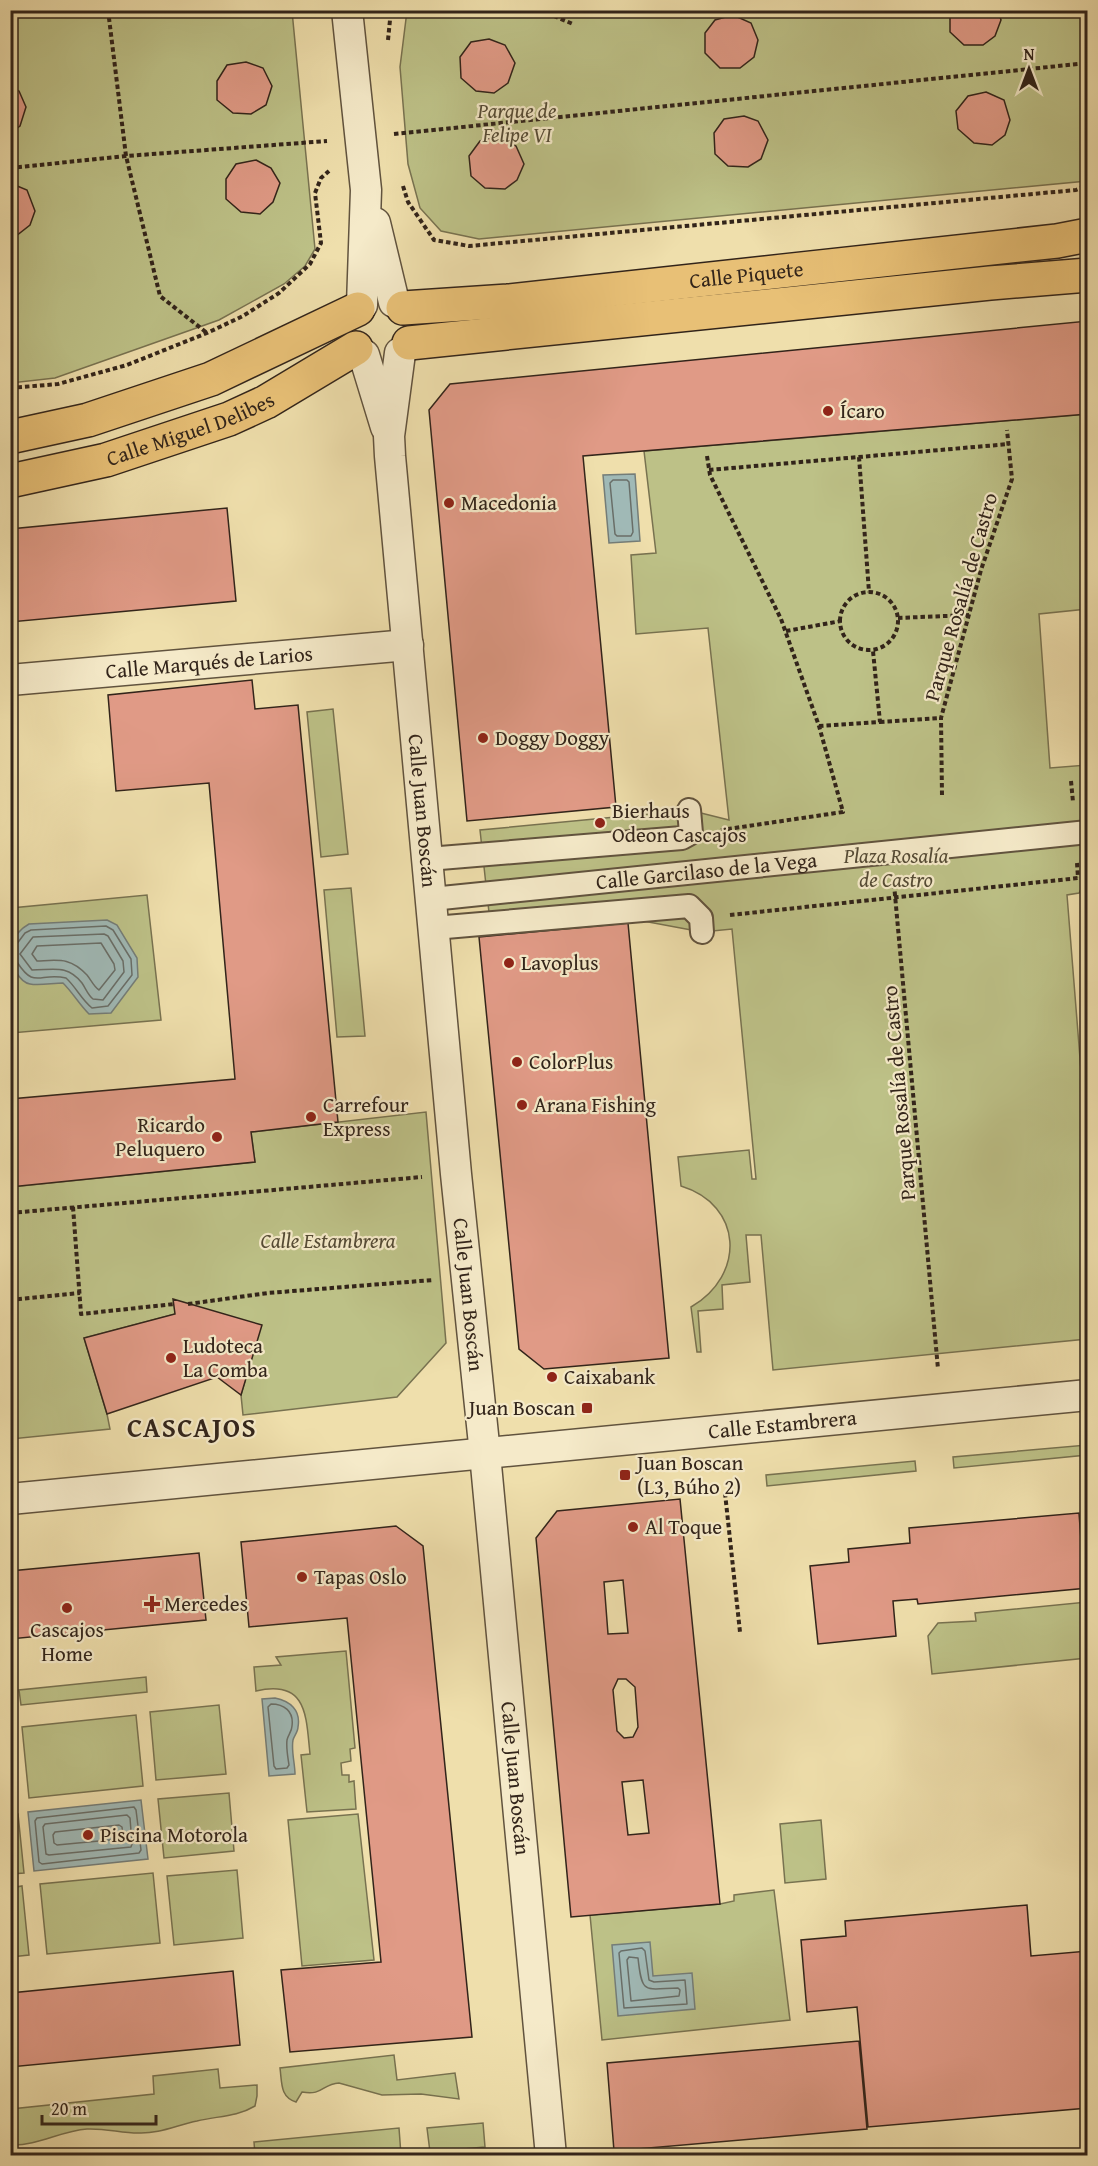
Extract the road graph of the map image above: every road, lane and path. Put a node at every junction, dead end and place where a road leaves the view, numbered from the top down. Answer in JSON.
{"nodes":[{"id":1,"x":108,"y":10,"type":"edge"},
{"id":2,"x":348,"y":10,"type":"edge"},
{"id":3,"x":540,"y":10,"type":"edge"},
{"id":4,"x":573,"y":24,"type":"dead end"},
{"id":5,"x":1088,"y":63,"type":"edge"},
{"id":6,"x":361,"y":137,"type":"junction"},
{"id":7,"x":126,"y":156,"type":"junction"},
{"id":8,"x":10,"y":168,"type":"edge"},
{"id":9,"x":365,"y":179,"type":"junction"},
{"id":10,"x":1088,"y":185,"type":"edge"},
{"id":11,"x":1088,"y":235,"type":"edge"},
{"id":12,"x":1088,"y":275,"type":"edge"},
{"id":13,"x":399,"y":305,"type":"junction"},
{"id":14,"x":360,"y":307,"type":"junction"},
{"id":15,"x":207,"y":333,"type":"junction"},
{"id":16,"x":213,"y":336,"type":"dead end"},
{"id":17,"x":405,"y":348,"type":"junction"},
{"id":18,"x":360,"y":352,"type":"junction"},
{"id":19,"x":10,"y":388,"type":"edge"},
{"id":20,"x":1007,"y":430,"type":"dead end"},
{"id":21,"x":389,"y":435,"type":"junction"},
{"id":22,"x":10,"y":437,"type":"edge"},
{"id":23,"x":1008,"y":444,"type":"junction"},
{"id":24,"x":707,"y":456,"type":"dead end"},
{"id":25,"x":859,"y":457,"type":"junction"},
{"id":26,"x":709,"y":470,"type":"junction"},
{"id":27,"x":10,"y":480,"type":"edge"},
{"id":28,"x":869,"y":592,"type":"junction"},
{"id":29,"x":969,"y":615,"type":"junction"},
{"id":30,"x":898,"y":618,"type":"junction"},
{"id":31,"x":841,"y":621,"type":"junction"},
{"id":32,"x":786,"y":631,"type":"junction"},
{"id":33,"x":408,"y":645,"type":"junction"},
{"id":34,"x":873,"y":651,"type":"junction"},
{"id":35,"x":10,"y":680,"type":"edge"},
{"id":36,"x":941,"y":718,"type":"junction"},
{"id":37,"x":880,"y":722,"type":"junction"},
{"id":38,"x":819,"y":726,"type":"junction"},
{"id":39,"x":942,"y":795,"type":"dead end"},
{"id":40,"x":689,"y":810,"type":"dead end"},
{"id":41,"x":1088,"y":832,"type":"edge"},
{"id":42,"x":691,"y":833,"type":"junction"},
{"id":43,"x":890,"y":852,"type":"junction"},
{"id":44,"x":428,"y":859,"type":"junction"},
{"id":45,"x":1088,"y":877,"type":"edge"},
{"id":46,"x":896,"y":898,"type":"junction"},
{"id":47,"x":432,"y":899,"type":"junction"},
{"id":48,"x":701,"y":925,"type":"joint"},
{"id":49,"x":434,"y":928,"type":"junction"},
{"id":50,"x":456,"y":1174,"type":"junction"},
{"id":51,"x":74,"y":1207,"type":"junction"},
{"id":52,"x":10,"y":1213,"type":"edge"},
{"id":53,"x":466,"y":1277,"type":"junction"},
{"id":54,"x":80,"y":1293,"type":"junction"},
{"id":55,"x":10,"y":1299,"type":"edge"},
{"id":56,"x":174,"y":1304,"type":"dead end"},
{"id":57,"x":188,"y":1304,"type":"dead end"},
{"id":58,"x":938,"y":1370,"type":"dead end"},
{"id":59,"x":1088,"y":1395,"type":"edge"},
{"id":60,"x":485,"y":1454,"type":"junction"},
{"id":61,"x":725,"y":1493,"type":"dead end"},
{"id":62,"x":10,"y":1499,"type":"edge"},
{"id":63,"x":740,"y":1632,"type":"dead end"},
{"id":64,"x":551,"y":2156,"type":"edge"}],
"edges":[{"from":1,"to":7,"type":"path"},
{"from":2,"to":6,"type":"street"},
{"from":3,"to":4,"type":"path"},
{"from":5,"to":6,"type":"path"},
{"from":6,"to":7,"type":"path"},
{"from":6,"to":9,"type":"street"},
{"from":7,"to":8,"type":"path"},
{"from":7,"to":15,"type":"path"},
{"from":9,"to":10,"type":"path"},
{"from":9,"to":13,"type":"street"},
{"from":9,"to":14,"type":"street"},
{"from":9,"to":15,"type":"path"},
{"from":11,"to":13,"type":"main road","name":"Calle Piquete"},
{"from":12,"to":17,"type":"main road","name":"Calle Piquete"},
{"from":13,"to":14,"type":"main road"},
{"from":13,"to":17,"type":"main road"},
{"from":14,"to":18,"type":"main road"},
{"from":14,"to":22,"type":"main road","name":"Calle Miguel Delibes"},
{"from":15,"to":16,"type":"path"},
{"from":15,"to":19,"type":"path"},
{"from":17,"to":18,"type":"main road"},
{"from":17,"to":21,"type":"street","name":"Calle Juan Boscán"},
{"from":18,"to":21,"type":"street","name":"Calle Juan Boscán"},
{"from":18,"to":27,"type":"main road","name":"Calle Miguel Delibes"},
{"from":20,"to":23,"type":"path","name":"Parque Rosalía de Castro"},
{"from":21,"to":33,"type":"street","name":"Calle Juan Boscán"},
{"from":23,"to":25,"type":"path"},
{"from":23,"to":29,"type":"path","name":"Parque Rosalía de Castro"},
{"from":24,"to":26,"type":"path"},
{"from":25,"to":26,"type":"path"},
{"from":25,"to":28,"type":"path"},
{"from":26,"to":32,"type":"path"},
{"from":28,"to":30,"type":"path"},
{"from":28,"to":31,"type":"path"},
{"from":29,"to":30,"type":"path"},
{"from":29,"to":36,"type":"path","name":"Parque Rosalía de Castro"},
{"from":30,"to":34,"type":"path"},
{"from":31,"to":32,"type":"path"},
{"from":31,"to":34,"type":"path"},
{"from":32,"to":38,"type":"path"},
{"from":33,"to":35,"type":"street","name":"Calle Marqués de Larios"},
{"from":33,"to":44,"type":"street","name":"Calle Juan Boscán"},
{"from":34,"to":37,"type":"path"},
{"from":36,"to":37,"type":"path"},
{"from":36,"to":39,"type":"path","name":"Parque Rosalía de Castro"},
{"from":37,"to":38,"type":"path"},
{"from":38,"to":42,"type":"path"},
{"from":40,"to":42,"type":"street","name":"Calle Garcilaso de la Vega"},
{"from":41,"to":43,"type":"street","name":"Calle Garcilaso de la Vega"},
{"from":42,"to":44,"type":"street","name":"Calle Garcilaso de la Vega"},
{"from":43,"to":46,"type":"path","name":"Parque Rosalía de Castro"},
{"from":43,"to":47,"type":"street","name":"Calle Garcilaso de la Vega"},
{"from":44,"to":47,"type":"street","name":"Calle Juan Boscán"},
{"from":45,"to":46,"type":"path"},
{"from":46,"to":48,"type":"path"},
{"from":46,"to":58,"type":"path","name":"Parque Rosalía de Castro"},
{"from":47,"to":49,"type":"street","name":"Calle Juan Boscán"},
{"from":48,"to":49,"type":"street","name":"Calle Garcilaso de la Vega"},
{"from":49,"to":50,"type":"street","name":"Calle Juan Boscán"},
{"from":50,"to":51,"type":"path"},
{"from":50,"to":53,"type":"street","name":"Calle Juan Boscán"},
{"from":51,"to":52,"type":"path"},
{"from":51,"to":54,"type":"path"},
{"from":53,"to":57,"type":"path"},
{"from":53,"to":60,"type":"street","name":"Calle Juan Boscán"},
{"from":54,"to":55,"type":"path"},
{"from":54,"to":56,"type":"path"},
{"from":59,"to":60,"type":"street","name":"Calle Estambrera"},
{"from":60,"to":62,"type":"street","name":"Calle Estambrera"},
{"from":60,"to":64,"type":"street","name":"Calle Juan Boscán"},
{"from":61,"to":63,"type":"path"}]}
